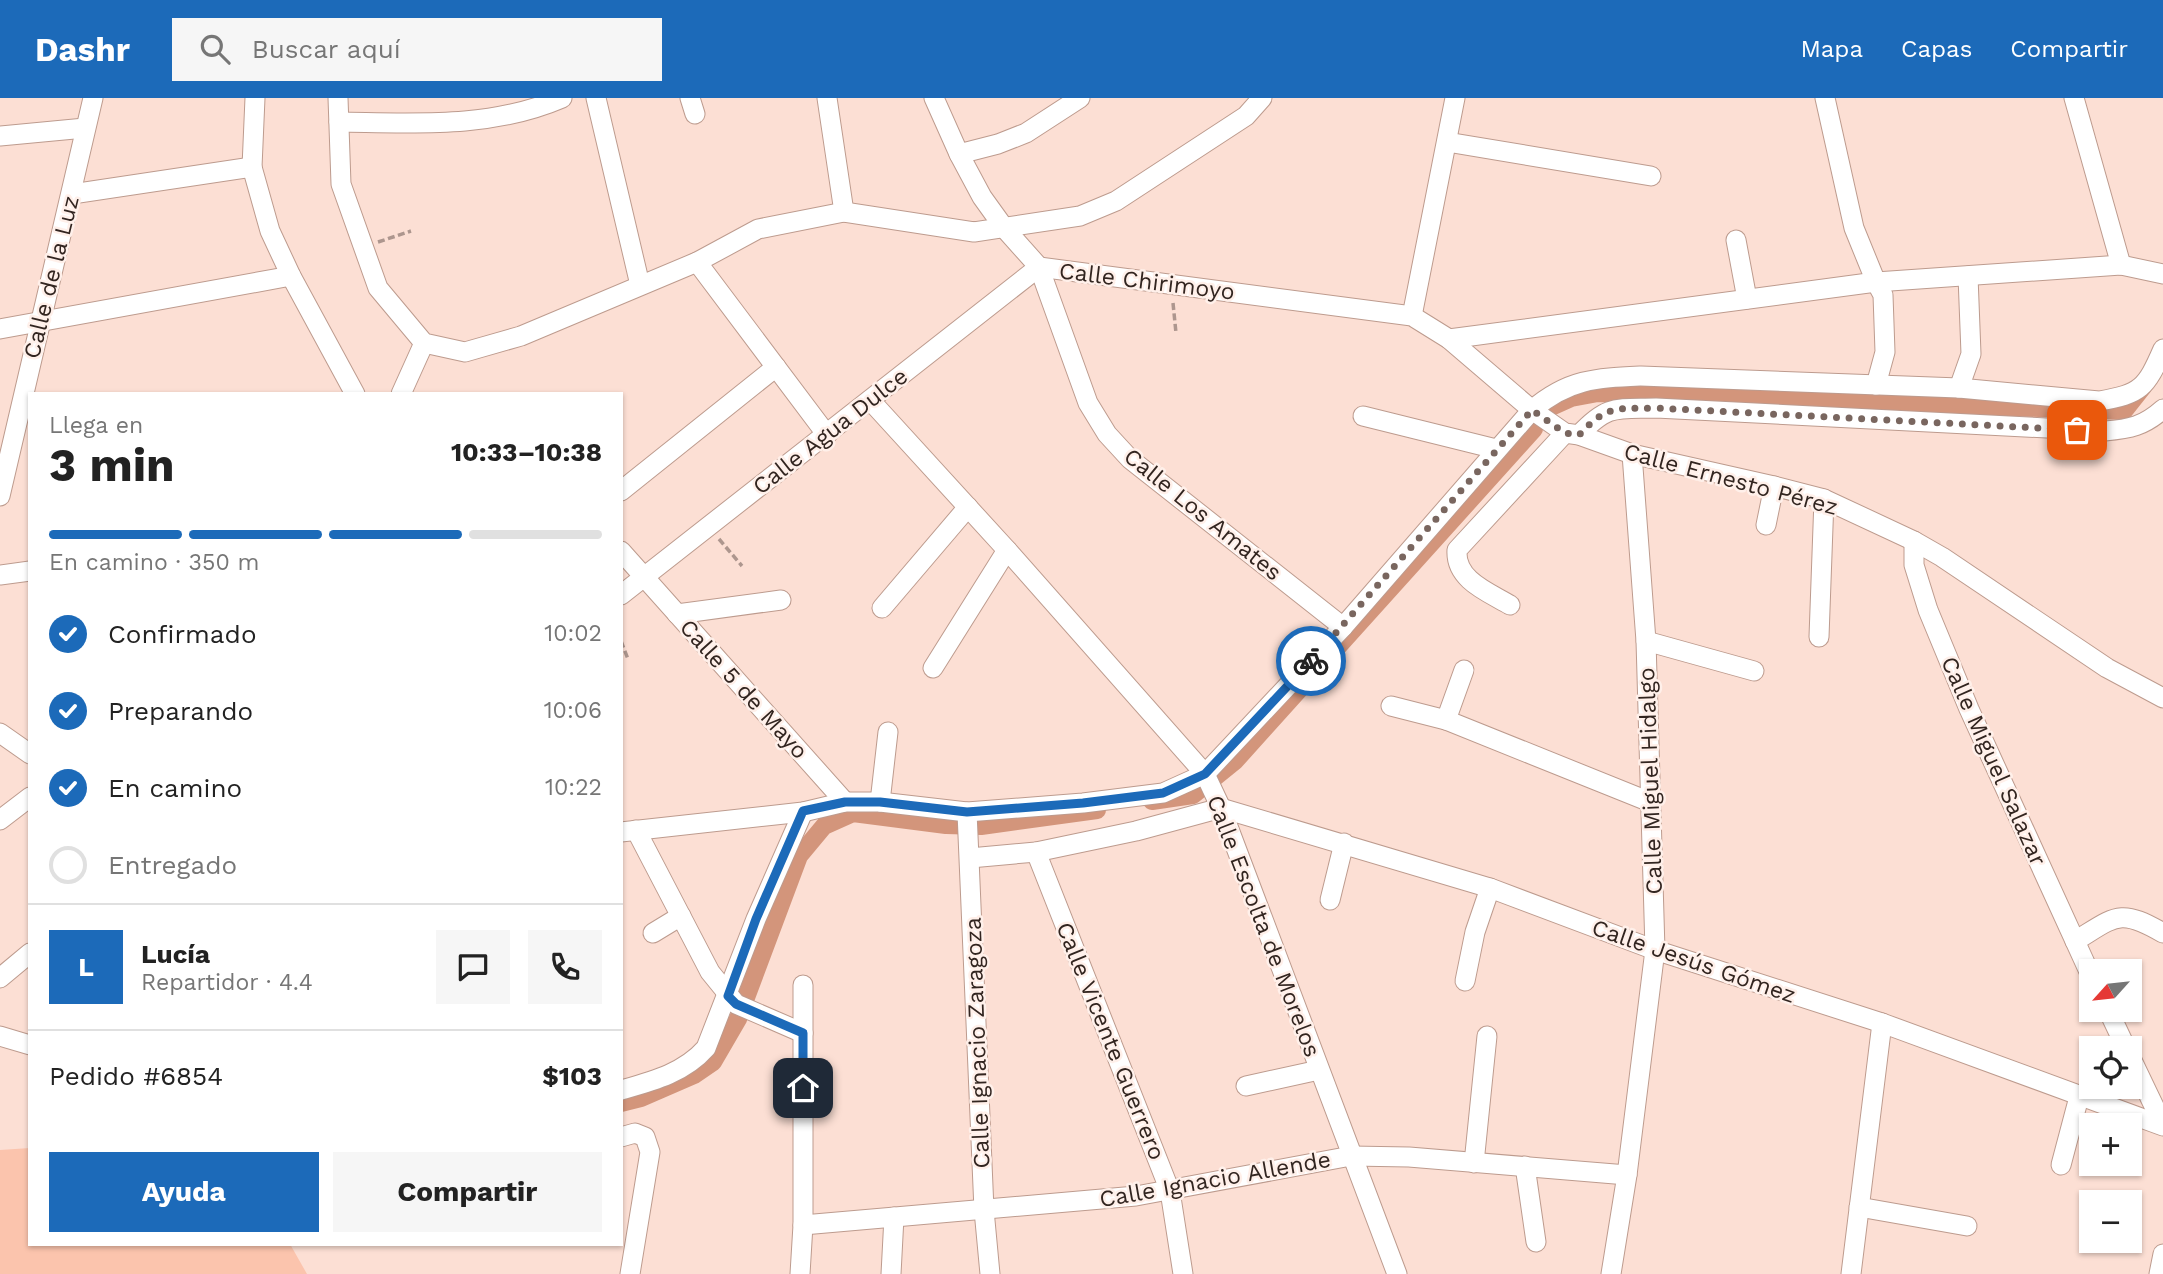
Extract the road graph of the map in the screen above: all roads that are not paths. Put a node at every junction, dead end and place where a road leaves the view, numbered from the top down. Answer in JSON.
{"nodes":[{"id":1,"x":93,"y":98,"type":"edge"},
{"id":2,"x":255,"y":98,"type":"edge"},
{"id":3,"x":338,"y":98,"type":"edge"},
{"id":4,"x":562,"y":98,"type":"edge"},
{"id":5,"x":596,"y":98,"type":"edge"},
{"id":6,"x":827,"y":98,"type":"edge"},
{"id":7,"x":934,"y":98,"type":"edge"},
{"id":8,"x":1080,"y":98,"type":"edge"},
{"id":9,"x":1262,"y":98,"type":"edge"},
{"id":10,"x":1455,"y":98,"type":"edge"},
{"id":11,"x":1825,"y":98,"type":"edge"},
{"id":12,"x":2074,"y":98,"type":"edge"},
{"id":13,"x":338,"y":122,"type":"junction"},
{"id":14,"x":85,"y":128,"type":"junction"},
{"id":15,"x":0,"y":136,"type":"edge"},
{"id":16,"x":1447,"y":142,"type":"junction"},
{"id":17,"x":959,"y":153,"type":"junction"},
{"id":18,"x":252,"y":167,"type":"junction"},
{"id":19,"x":1651,"y":176,"type":"dead end"},
{"id":20,"x":72,"y":194,"type":"junction"},
{"id":21,"x":844,"y":212,"type":"junction"},
{"id":22,"x":1005,"y":229,"type":"junction"},
{"id":23,"x":1736,"y":240,"type":"dead end"},
{"id":24,"x":697,"y":262,"type":"junction"},
{"id":25,"x":2122,"y":265,"type":"junction"},
{"id":26,"x":1039,"y":267,"type":"junction"},
{"id":27,"x":2163,"y":274,"type":"edge"},
{"id":28,"x":290,"y":276,"type":"junction"},
{"id":29,"x":1968,"y":276,"type":"junction"},
{"id":30,"x":1876,"y":282,"type":"junction"},
{"id":31,"x":640,"y":285,"type":"junction"},
{"id":32,"x":1747,"y":299,"type":"junction"},
{"id":33,"x":1412,"y":316,"type":"junction"},
{"id":34,"x":41,"y":322,"type":"junction"},
{"id":35,"x":0,"y":329,"type":"edge"},
{"id":36,"x":1450,"y":339,"type":"junction"},
{"id":37,"x":424,"y":343,"type":"junction"},
{"id":38,"x":2163,"y":349,"type":"edge"},
{"id":39,"x":776,"y":367,"type":"junction"},
{"id":40,"x":1876,"y":385,"type":"junction"},
{"id":41,"x":1959,"y":388,"type":"junction"},
{"id":42,"x":409,"y":391,"type":"edge"},
{"id":43,"x":348,"y":392,"type":"edge"},
{"id":44,"x":870,"y":400,"type":"junction"},
{"id":45,"x":2163,"y":409,"type":"edge"},
{"id":46,"x":1363,"y":416,"type":"dead end"},
{"id":47,"x":1555,"y":425,"type":"junction"},
{"id":48,"x":827,"y":435,"type":"junction"},
{"id":49,"x":28,"y":449,"type":"edge"},
{"id":50,"x":1496,"y":449,"type":"junction"},
{"id":51,"x":4,"y":454,"type":"edge"},
{"id":52,"x":1632,"y":454,"type":"junction"},
{"id":53,"x":1774,"y":485,"type":"junction"},
{"id":54,"x":623,"y":490,"type":"edge"},
{"id":55,"x":0,"y":496,"type":"edge"},
{"id":56,"x":1824,"y":499,"type":"junction"},
{"id":57,"x":968,"y":507,"type":"junction"},
{"id":58,"x":1766,"y":525,"type":"dead end"},
{"id":59,"x":1914,"y":541,"type":"junction"},
{"id":60,"x":1007,"y":550,"type":"junction"},
{"id":61,"x":623,"y":553,"type":"edge"},
{"id":62,"x":28,"y":571,"type":"edge"},
{"id":63,"x":0,"y":575,"type":"edge"},
{"id":64,"x":644,"y":576,"type":"junction"},
{"id":65,"x":623,"y":593,"type":"edge"},
{"id":66,"x":781,"y":600,"type":"dead end"},
{"id":67,"x":1510,"y":605,"type":"dead end"},
{"id":68,"x":882,"y":608,"type":"dead end"},
{"id":69,"x":677,"y":614,"type":"junction"},
{"id":70,"x":1343,"y":627,"type":"junction"},
{"id":71,"x":1819,"y":637,"type":"dead end"},
{"id":72,"x":1646,"y":641,"type":"junction"},
{"id":73,"x":933,"y":668,"type":"dead end"},
{"id":74,"x":1464,"y":670,"type":"dead end"},
{"id":75,"x":1754,"y":671,"type":"dead end"},
{"id":76,"x":2163,"y":698,"type":"edge"},
{"id":77,"x":1391,"y":706,"type":"dead end"},
{"id":78,"x":1446,"y":720,"type":"junction"},
{"id":79,"x":0,"y":733,"type":"edge"},
{"id":80,"x":888,"y":733,"type":"dead end"},
{"id":81,"x":28,"y":753,"type":"edge"},
{"id":82,"x":1213,"y":791,"type":"junction"},
{"id":83,"x":28,"y":799,"type":"edge"},
{"id":84,"x":845,"y":802,"type":"junction"},
{"id":85,"x":880,"y":802,"type":"junction"},
{"id":86,"x":1650,"y":802,"type":"junction"},
{"id":87,"x":803,"y":811,"type":"junction"},
{"id":88,"x":967,"y":818,"type":"junction"},
{"id":89,"x":0,"y":820,"type":"edge"},
{"id":90,"x":629,"y":831,"type":"edge"},
{"id":91,"x":1344,"y":843,"type":"junction"},
{"id":92,"x":1036,"y":852,"type":"junction"},
{"id":93,"x":970,"y":853,"type":"junction"},
{"id":94,"x":1490,"y":888,"type":"junction"},
{"id":95,"x":1330,"y":900,"type":"dead end"},
{"id":96,"x":681,"y":916,"type":"junction"},
{"id":97,"x":653,"y":933,"type":"dead end"},
{"id":98,"x":2163,"y":933,"type":"edge"},
{"id":99,"x":2074,"y":941,"type":"junction"},
{"id":100,"x":1655,"y":950,"type":"junction"},
{"id":101,"x":28,"y":955,"type":"edge"},
{"id":102,"x":2083,"y":959,"type":"edge"},
{"id":103,"x":0,"y":978,"type":"edge"},
{"id":104,"x":1465,"y":981,"type":"dead end"},
{"id":105,"x":803,"y":985,"type":"dead end"},
{"id":106,"x":739,"y":1004,"type":"junction"},
{"id":107,"x":1882,"y":1023,"type":"junction"},
{"id":108,"x":803,"y":1033,"type":"junction"},
{"id":109,"x":0,"y":1036,"type":"edge"},
{"id":110,"x":1487,"y":1036,"type":"dead end"},
{"id":111,"x":28,"y":1044,"type":"edge"},
{"id":112,"x":1319,"y":1070,"type":"junction"},
{"id":113,"x":2142,"y":1081,"type":"edge"},
{"id":114,"x":1245,"y":1086,"type":"dead end"},
{"id":115,"x":623,"y":1089,"type":"edge"},
{"id":116,"x":2079,"y":1097,"type":"joint"},
{"id":117,"x":2085,"y":1099,"type":"edge"},
{"id":118,"x":2163,"y":1126,"type":"edge"},
{"id":119,"x":623,"y":1136,"type":"edge"},
{"id":120,"x":1351,"y":1156,"type":"junction"},
{"id":121,"x":1474,"y":1163,"type":"junction"},
{"id":122,"x":2061,"y":1165,"type":"dead end"},
{"id":123,"x":1525,"y":1166,"type":"junction"},
{"id":124,"x":1627,"y":1175,"type":"junction"},
{"id":125,"x":1170,"y":1191,"type":"junction"},
{"id":126,"x":1859,"y":1208,"type":"junction"},
{"id":127,"x":984,"y":1210,"type":"junction"},
{"id":128,"x":894,"y":1217,"type":"junction"},
{"id":129,"x":803,"y":1225,"type":"junction"},
{"id":130,"x":1967,"y":1226,"type":"dead end"},
{"id":131,"x":1536,"y":1242,"type":"dead end"},
{"id":132,"x":2163,"y":1254,"type":"edge"},
{"id":133,"x":630,"y":1274,"type":"edge"},
{"id":134,"x":800,"y":1274,"type":"edge"},
{"id":135,"x":891,"y":1274,"type":"edge"},
{"id":136,"x":990,"y":1274,"type":"edge"},
{"id":137,"x":1183,"y":1274,"type":"edge"},
{"id":138,"x":1397,"y":1274,"type":"edge"},
{"id":139,"x":1612,"y":1274,"type":"edge"},
{"id":140,"x":1851,"y":1274,"type":"edge"},
{"id":141,"x":2160,"y":1274,"type":"edge"}],
"edges":[{"from":1,"to":14,"type":"street","name":"Calle de la Luz"},
{"from":2,"to":18,"type":"street"},
{"from":3,"to":13,"type":"street"},
{"from":4,"to":13,"type":"street"},
{"from":5,"to":31,"type":"street"},
{"from":6,"to":21,"type":"street"},
{"from":7,"to":17,"type":"street","name":"Calle Chirimoyo"},
{"from":8,"to":17,"type":"street"},
{"from":9,"to":22,"type":"street"},
{"from":10,"to":16,"type":"street"},
{"from":11,"to":30,"type":"street"},
{"from":12,"to":25,"type":"street"},
{"from":13,"to":37,"type":"street"},
{"from":14,"to":15,"type":"street"},
{"from":14,"to":20,"type":"street","name":"Calle de la Luz"},
{"from":16,"to":19,"type":"street"},
{"from":16,"to":33,"type":"street"},
{"from":17,"to":22,"type":"street","name":"Calle Chirimoyo"},
{"from":18,"to":20,"type":"street"},
{"from":18,"to":28,"type":"street"},
{"from":20,"to":34,"type":"street","name":"Calle de la Luz"},
{"from":21,"to":22,"type":"street"},
{"from":21,"to":24,"type":"street"},
{"from":22,"to":26,"type":"street","name":"Calle Chirimoyo"},
{"from":23,"to":32,"type":"street"},
{"from":24,"to":31,"type":"street"},
{"from":24,"to":39,"type":"street"},
{"from":25,"to":27,"type":"street"},
{"from":25,"to":29,"type":"street"},
{"from":26,"to":33,"type":"street","name":"Calle Chirimoyo"},
{"from":26,"to":44,"type":"street","name":"Calle Agua Dulce"},
{"from":26,"to":70,"type":"street","name":"Calle Los Amates"},
{"from":28,"to":34,"type":"street"},
{"from":28,"to":43,"type":"street"},
{"from":29,"to":30,"type":"street"},
{"from":29,"to":41,"type":"street"},
{"from":30,"to":32,"type":"street"},
{"from":30,"to":40,"type":"street"},
{"from":31,"to":37,"type":"street"},
{"from":32,"to":36,"type":"street"},
{"from":33,"to":36,"type":"street","name":"Calle Ernesto Pérez"},
{"from":34,"to":35,"type":"street"},
{"from":34,"to":51,"type":"street","name":"Calle de la Luz"},
{"from":36,"to":47,"type":"street","name":"Calle Ernesto Pérez"},
{"from":37,"to":42,"type":"street"},
{"from":38,"to":41,"type":"street"},
{"from":39,"to":48,"type":"street"},
{"from":39,"to":54,"type":"street"},
{"from":40,"to":41,"type":"street"},
{"from":40,"to":47,"type":"street"},
{"from":44,"to":48,"type":"street","name":"Calle Agua Dulce"},
{"from":44,"to":57,"type":"street","name":"Calle Escolta de Morelos"},
{"from":45,"to":47,"type":"street"},
{"from":46,"to":50,"type":"street"},
{"from":47,"to":50,"type":"street"},
{"from":47,"to":52,"type":"street","name":"Calle Ernesto Pérez"},
{"from":47,"to":67,"type":"street"},
{"from":48,"to":64,"type":"street","name":"Calle Agua Dulce"},
{"from":49,"to":51,"type":"street"},
{"from":50,"to":70,"type":"street"},
{"from":51,"to":55,"type":"street","name":"Calle de la Luz"},
{"from":52,"to":53,"type":"street","name":"Calle Ernesto Pérez"},
{"from":52,"to":72,"type":"street","name":"Calle Miguel Hidalgo"},
{"from":53,"to":56,"type":"street","name":"Calle Ernesto Pérez"},
{"from":53,"to":58,"type":"street"},
{"from":56,"to":59,"type":"street","name":"Calle Ernesto Pérez"},
{"from":56,"to":71,"type":"street"},
{"from":57,"to":60,"type":"street","name":"Calle Escolta de Morelos"},
{"from":57,"to":68,"type":"street"},
{"from":59,"to":76,"type":"street","name":"Calle Ernesto Pérez"},
{"from":59,"to":99,"type":"street","name":"Calle Miguel Salazar"},
{"from":60,"to":73,"type":"street"},
{"from":60,"to":82,"type":"street","name":"Calle Escolta de Morelos"},
{"from":61,"to":64,"type":"street","name":"Calle 5 de Mayo"},
{"from":62,"to":63,"type":"street"},
{"from":64,"to":65,"type":"street","name":"Calle Agua Dulce"},
{"from":64,"to":69,"type":"street","name":"Calle 5 de Mayo"},
{"from":66,"to":69,"type":"street"},
{"from":69,"to":84,"type":"street","name":"Calle 5 de Mayo"},
{"from":70,"to":82,"type":"street"},
{"from":72,"to":75,"type":"street"},
{"from":72,"to":86,"type":"street","name":"Calle Miguel Hidalgo"},
{"from":74,"to":78,"type":"street"},
{"from":77,"to":78,"type":"street"},
{"from":78,"to":86,"type":"street"},
{"from":79,"to":81,"type":"street"},
{"from":80,"to":85,"type":"street"},
{"from":82,"to":88,"type":"street"},
{"from":82,"to":91,"type":"street","name":"Calle Jesús Gómez"},
{"from":82,"to":92,"type":"street"},
{"from":82,"to":112,"type":"street","name":"Calle Escolta de Morelos"},
{"from":83,"to":89,"type":"street"},
{"from":84,"to":85,"type":"street"},
{"from":84,"to":87,"type":"street"},
{"from":85,"to":88,"type":"street"},
{"from":86,"to":100,"type":"street","name":"Calle Miguel Hidalgo"},
{"from":87,"to":90,"type":"street"},
{"from":87,"to":106,"type":"street"},
{"from":88,"to":93,"type":"street","name":"Calle Ignacio Zaragoza"},
{"from":90,"to":96,"type":"street"},
{"from":91,"to":94,"type":"street","name":"Calle Jesús Gómez"},
{"from":91,"to":95,"type":"street"},
{"from":92,"to":93,"type":"street"},
{"from":92,"to":125,"type":"street","name":"Calle Vicente Guerrero"},
{"from":93,"to":127,"type":"street","name":"Calle Ignacio Zaragoza"},
{"from":94,"to":100,"type":"street","name":"Calle Jesús Gómez"},
{"from":94,"to":104,"type":"street"},
{"from":96,"to":97,"type":"street"},
{"from":96,"to":106,"type":"street"},
{"from":98,"to":99,"type":"street"},
{"from":99,"to":102,"type":"street","name":"Calle Miguel Salazar"},
{"from":100,"to":107,"type":"street","name":"Calle Jesús Gómez"},
{"from":100,"to":124,"type":"street","name":"Calle Miguel Hidalgo"},
{"from":101,"to":103,"type":"street"},
{"from":105,"to":108,"type":"street"},
{"from":106,"to":108,"type":"street"},
{"from":106,"to":115,"type":"street"},
{"from":107,"to":116,"type":"street","name":"Calle Jesús Gómez"},
{"from":107,"to":126,"type":"street"},
{"from":108,"to":129,"type":"street"},
{"from":109,"to":111,"type":"street"},
{"from":110,"to":121,"type":"street"},
{"from":112,"to":114,"type":"street"},
{"from":112,"to":120,"type":"street","name":"Calle Escolta de Morelos"},
{"from":113,"to":118,"type":"street"},
{"from":116,"to":122,"type":"street"},
{"from":117,"to":118,"type":"street","name":"Calle Jesús Gómez"},
{"from":119,"to":133,"type":"street"},
{"from":120,"to":121,"type":"street","name":"Calle Ignacio Allende"},
{"from":120,"to":125,"type":"street","name":"Calle Ignacio Allende"},
{"from":120,"to":138,"type":"street","name":"Calle Escolta de Morelos"},
{"from":121,"to":123,"type":"street","name":"Calle Ignacio Allende"},
{"from":123,"to":124,"type":"street","name":"Calle Ignacio Allende"},
{"from":123,"to":131,"type":"street"},
{"from":124,"to":139,"type":"street","name":"Calle Miguel Hidalgo"},
{"from":125,"to":127,"type":"street","name":"Calle Ignacio Allende"},
{"from":125,"to":137,"type":"street","name":"Calle Vicente Guerrero"},
{"from":126,"to":130,"type":"street"},
{"from":126,"to":140,"type":"street"},
{"from":127,"to":128,"type":"street","name":"Calle Ignacio Allende"},
{"from":127,"to":136,"type":"street","name":"Calle Ignacio Zaragoza"},
{"from":128,"to":129,"type":"street","name":"Calle Ignacio Allende"},
{"from":128,"to":135,"type":"street"},
{"from":129,"to":134,"type":"street"},
{"from":132,"to":141,"type":"street"}]}
